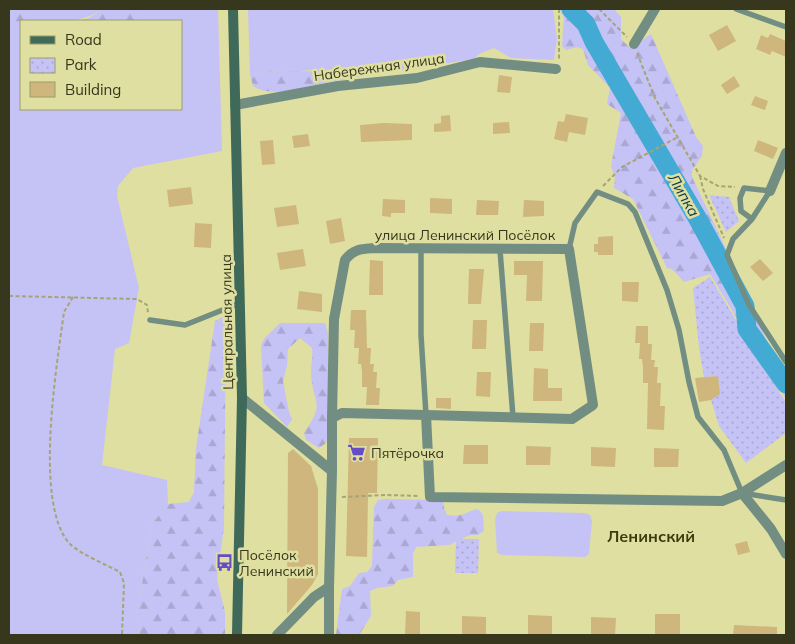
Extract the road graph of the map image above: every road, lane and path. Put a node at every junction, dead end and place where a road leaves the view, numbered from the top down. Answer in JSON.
{"nodes":[{"id":1,"x":233,"y":9,"type":"edge"},
{"id":2,"x":558,"y":9,"type":"edge"},
{"id":3,"x":599,"y":9,"type":"edge"},
{"id":4,"x":655,"y":9,"type":"edge"},
{"id":5,"x":736,"y":9,"type":"edge"},
{"id":6,"x":786,"y":27,"type":"edge"},
{"id":7,"x":634,"y":44,"type":"junction"},
{"id":8,"x":556,"y":68,"type":"joint"},
{"id":9,"x":235,"y":105,"type":"junction"},
{"id":10,"x":678,"y":137,"type":"junction"},
{"id":11,"x":786,"y":153,"type":"edge"},
{"id":12,"x":700,"y":176,"type":"junction"},
{"id":13,"x":744,"y":188,"type":"junction"},
{"id":14,"x":770,"y":191,"type":"junction"},
{"id":15,"x":596,"y":192,"type":"junction"},
{"id":16,"x":752,"y":219,"type":"junction"},
{"id":17,"x":421,"y":249,"type":"junction"},
{"id":18,"x":569,"y":249,"type":"junction"},
{"id":19,"x":500,"y":250,"type":"junction"},
{"id":20,"x":727,"y":256,"type":"junction"},
{"id":21,"x":9,"y":296,"type":"edge"},
{"id":22,"x":73,"y":297,"type":"junction"},
{"id":23,"x":240,"y":302,"type":"junction"},
{"id":24,"x":150,"y":320,"type":"joint"},
{"id":25,"x":786,"y":362,"type":"edge"},
{"id":26,"x":242,"y":398,"type":"junction"},
{"id":27,"x":426,"y":415,"type":"junction"},
{"id":28,"x":514,"y":417,"type":"junction"},
{"id":29,"x":332,"y":418,"type":"junction"},
{"id":30,"x":786,"y":465,"type":"edge"},
{"id":31,"x":332,"y":471,"type":"junction"},
{"id":32,"x":742,"y":493,"type":"junction"},
{"id":33,"x":338,"y":497,"type":"dead end"},
{"id":34,"x":430,"y":497,"type":"junction"},
{"id":35,"x":786,"y":500,"type":"edge"},
{"id":36,"x":786,"y":554,"type":"edge"},
{"id":37,"x":329,"y":587,"type":"junction"},
{"id":38,"x":122,"y":635,"type":"edge"},
{"id":39,"x":237,"y":635,"type":"edge"},
{"id":40,"x":277,"y":635,"type":"edge"},
{"id":41,"x":328,"y":635,"type":"edge"}],
"edges":[{"from":1,"to":9,"type":"main road","name":"Центральная улица"},
{"from":2,"to":8,"type":"path"},
{"from":3,"to":7,"type":"path"},
{"from":4,"to":7,"type":"street"},
{"from":5,"to":6,"type":"lane"},
{"from":7,"to":10,"type":"path"},
{"from":8,"to":9,"type":"street","name":"Набережная улица"},
{"from":9,"to":23,"type":"main road","name":"Центральная улица"},
{"from":10,"to":12,"type":"path"},
{"from":10,"to":15,"type":"path"},
{"from":11,"to":14,"type":"street"},
{"from":12,"to":13,"type":"path"},
{"from":12,"to":20,"type":"path"},
{"from":13,"to":14,"type":"lane"},
{"from":13,"to":16,"type":"lane"},
{"from":14,"to":16,"type":"lane"},
{"from":15,"to":18,"type":"lane"},
{"from":15,"to":32,"type":"lane"},
{"from":16,"to":20,"type":"lane"},
{"from":17,"to":19,"type":"street","name":"улица Ленинский Посёлок"},
{"from":17,"to":27,"type":"lane"},
{"from":17,"to":29,"type":"street","name":"улица Ленинский Посёлок"},
{"from":18,"to":19,"type":"street","name":"улица Ленинский Посёлок"},
{"from":18,"to":28,"type":"street","name":"улица Ленинский Посёлок"},
{"from":19,"to":28,"type":"lane"},
{"from":20,"to":25,"type":"lane"},
{"from":21,"to":22,"type":"path"},
{"from":22,"to":24,"type":"path"},
{"from":22,"to":38,"type":"path"},
{"from":23,"to":24,"type":"lane"},
{"from":23,"to":26,"type":"main road","name":"Центральная улица"},
{"from":26,"to":31,"type":"street"},
{"from":26,"to":39,"type":"main road","name":"Центральная улица"},
{"from":27,"to":28,"type":"street","name":"улица Ленинский Посёлок"},
{"from":27,"to":29,"type":"street","name":"улица Ленинский Посёлок"},
{"from":27,"to":34,"type":"street"},
{"from":29,"to":31,"type":"street","name":"улица Ленинский Посёлок"},
{"from":30,"to":32,"type":"street"},
{"from":31,"to":37,"type":"street","name":"улица Ленинский Посёлок"},
{"from":32,"to":34,"type":"street"},
{"from":32,"to":35,"type":"lane"},
{"from":32,"to":36,"type":"street"},
{"from":33,"to":34,"type":"path"},
{"from":37,"to":40,"type":"street"},
{"from":37,"to":41,"type":"street","name":"улица Ленинский Посёлок"}]}
